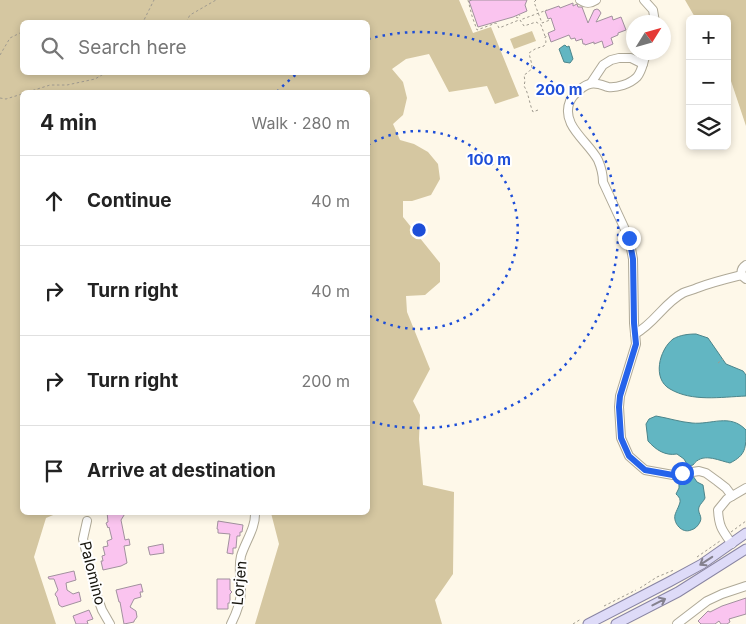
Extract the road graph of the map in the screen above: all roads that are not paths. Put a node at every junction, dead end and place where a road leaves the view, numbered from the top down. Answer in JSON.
{"nodes":[{"id":1,"x":580,"y":0,"type":"edge"},
{"id":2,"x":596,"y":0,"type":"edge"},
{"id":3,"x":644,"y":0,"type":"edge"},
{"id":4,"x":654,"y":15,"type":"edge"},
{"id":5,"x":644,"y":60,"type":"edge"},
{"id":6,"x":643,"y":64,"type":"junction"},
{"id":7,"x":591,"y":83,"type":"junction"},
{"id":8,"x":746,"y":265,"type":"edge"},
{"id":9,"x":744,"y":277,"type":"edge"},
{"id":10,"x":635,"y":334,"type":"junction"},
{"id":11,"x":746,"y":488,"type":"edge"},
{"id":12,"x":732,"y":496,"type":"junction"},
{"id":13,"x":256,"y":515,"type":"edge"},
{"id":14,"x":88,"y":521,"type":"dead end"},
{"id":15,"x":746,"y":533,"type":"edge"},
{"id":16,"x":729,"y":540,"type":"junction"},
{"id":17,"x":743,"y":551,"type":"edge"},
{"id":18,"x":746,"y":586,"type":"edge"},
{"id":19,"x":588,"y":620,"type":"edge"},
{"id":20,"x":110,"y":624,"type":"edge"},
{"id":21,"x":231,"y":624,"type":"edge"},
{"id":22,"x":616,"y":624,"type":"edge"},
{"id":23,"x":677,"y":624,"type":"edge"}],
"edges":[{"from":1,"to":2,"type":"street"},
{"from":3,"to":4,"type":"street"},
{"from":5,"to":6,"type":"street"},
{"from":6,"to":7,"type":"street"},
{"from":6,"to":7,"type":"street"},
{"from":7,"to":10,"type":"street"},
{"from":8,"to":9,"type":"street"},
{"from":9,"to":10,"type":"street"},
{"from":10,"to":12,"type":"street"},
{"from":11,"to":12,"type":"street"},
{"from":12,"to":16,"type":"street"},
{"from":13,"to":21,"type":"street","name":"Lorjen"},
{"from":14,"to":20,"type":"street","name":"Palomino"},
{"from":15,"to":16,"type":"main road"},
{"from":16,"to":17,"type":"main road"},
{"from":16,"to":19,"type":"main road","one_way":true},
{"from":22,"to":17,"type":"main road","one_way":true},
{"from":18,"to":23,"type":"street"}]}
